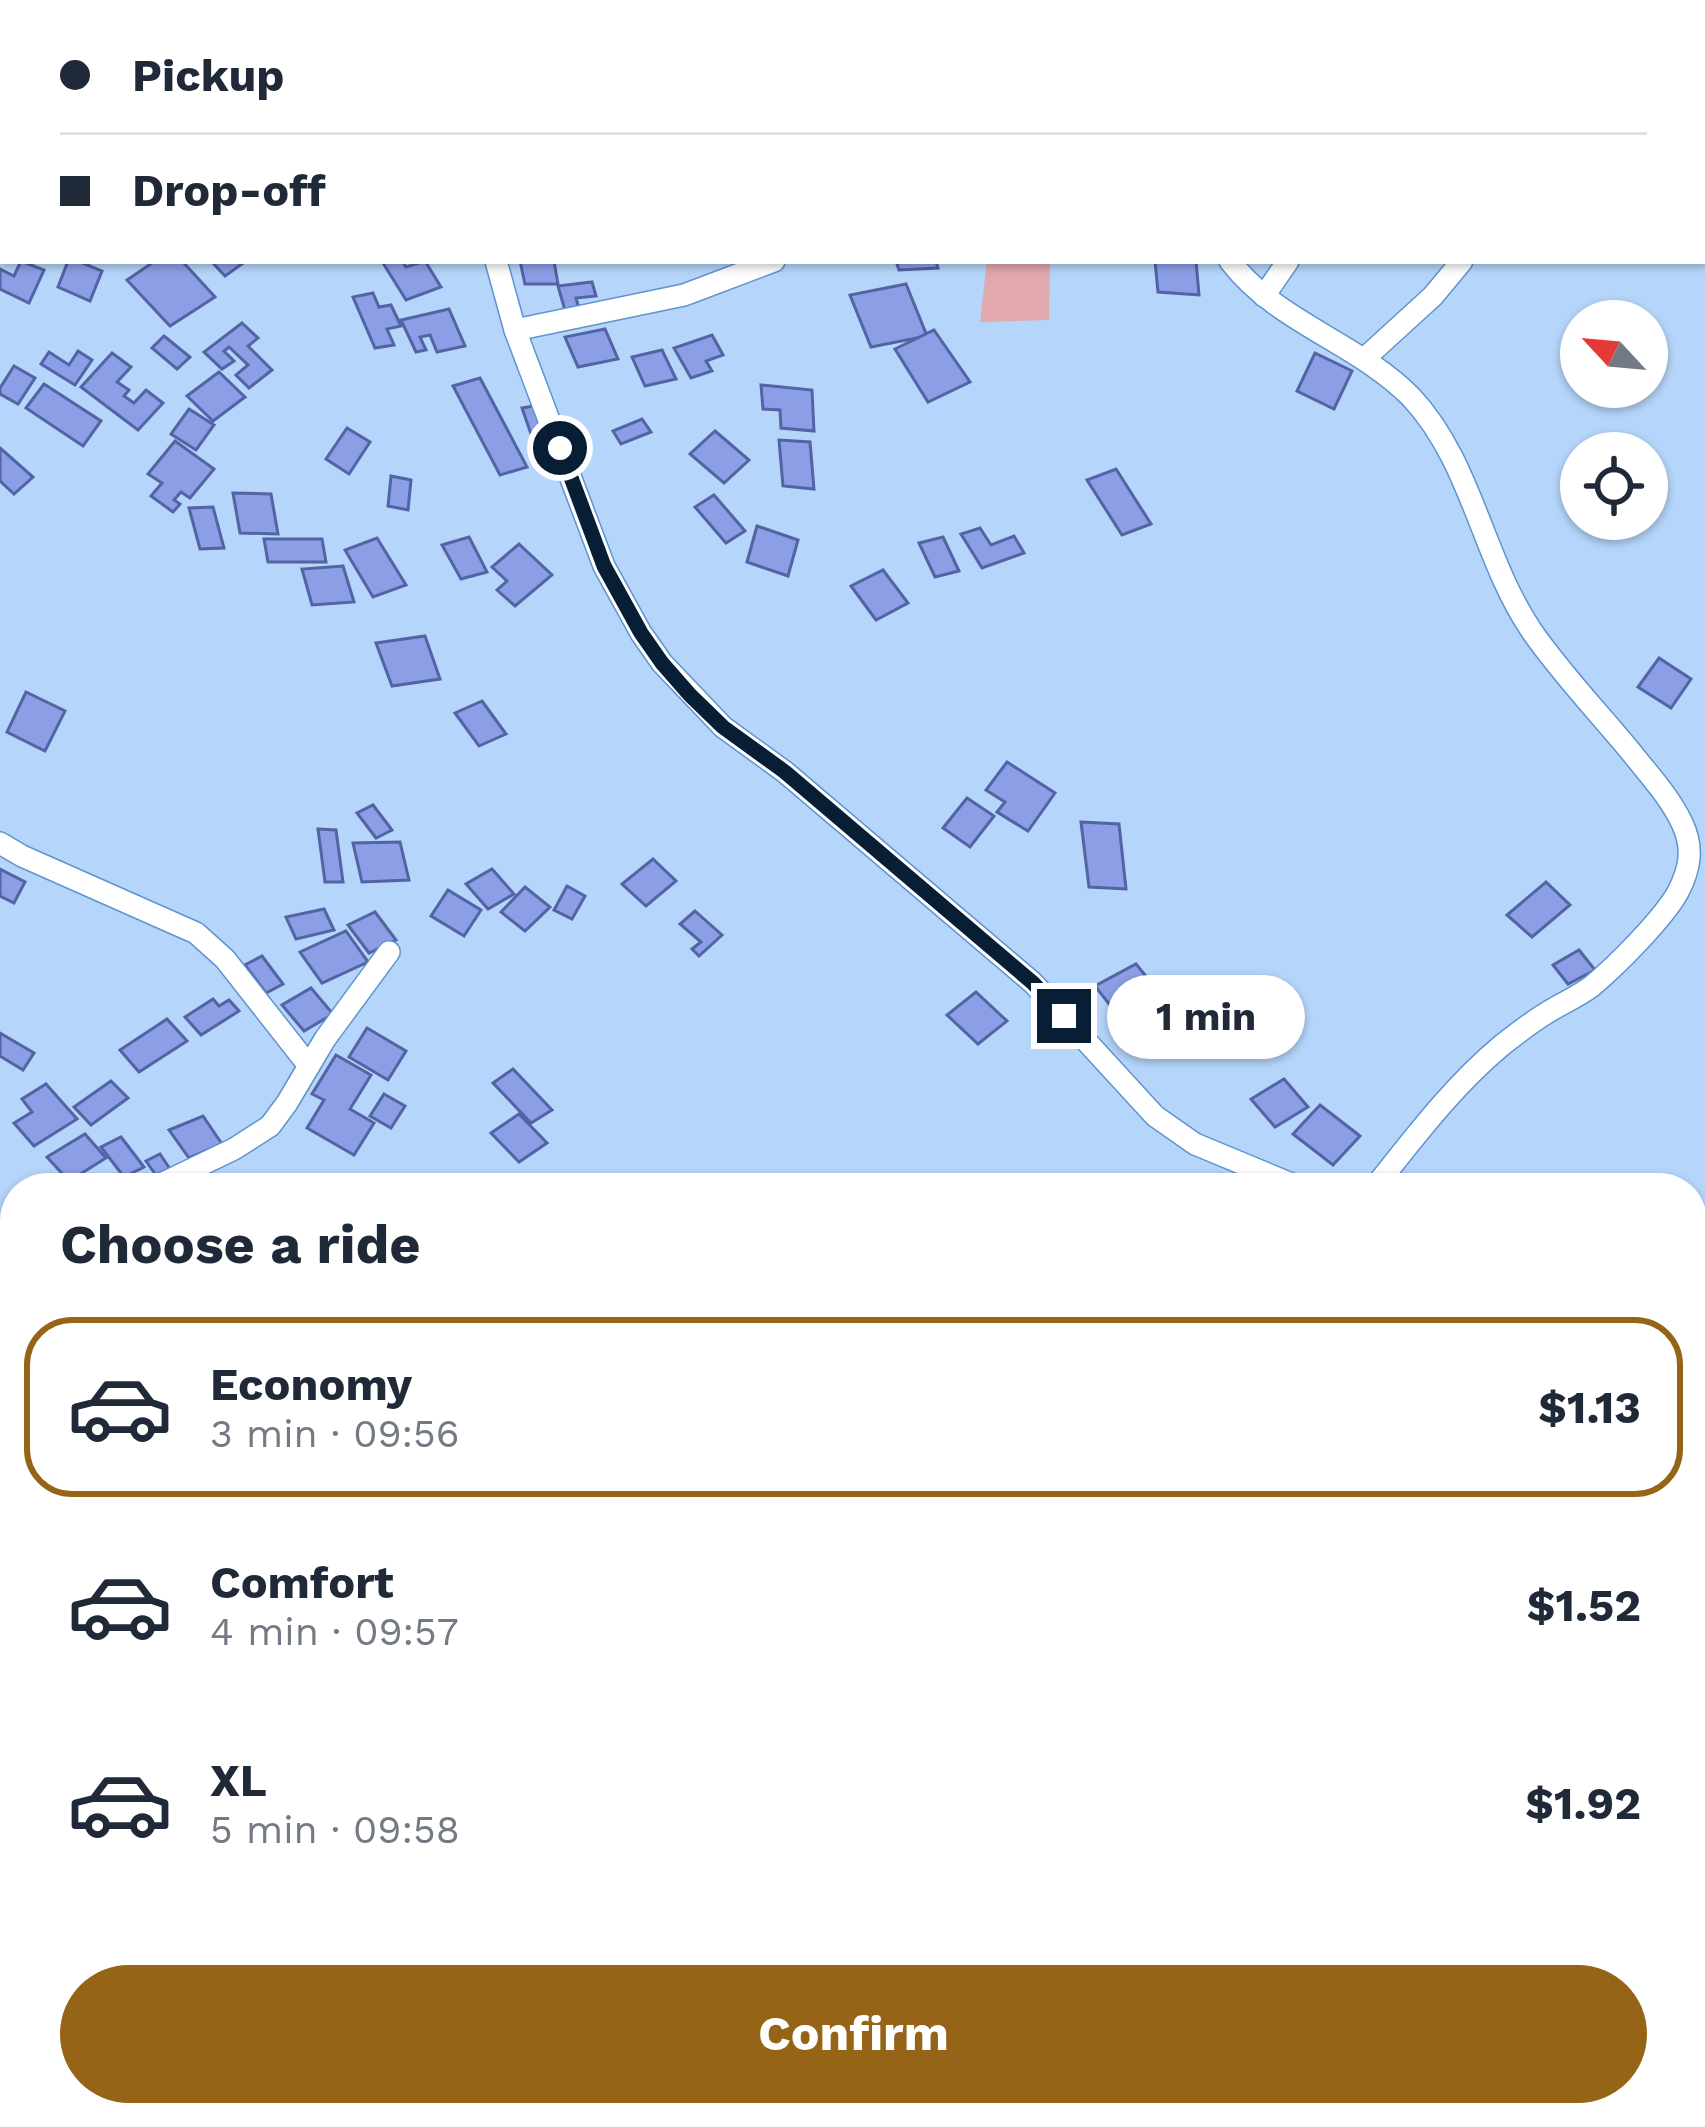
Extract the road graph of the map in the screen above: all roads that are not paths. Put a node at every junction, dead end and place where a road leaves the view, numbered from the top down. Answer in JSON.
{"nodes":[{"id":1,"x":497,"y":264,"type":"edge"},
{"id":2,"x":766,"y":264,"type":"edge"},
{"id":3,"x":1234,"y":264,"type":"edge"},
{"id":4,"x":1286,"y":264,"type":"edge"},
{"id":5,"x":1460,"y":264,"type":"edge"},
{"id":6,"x":1264,"y":296,"type":"junction"},
{"id":7,"x":515,"y":330,"type":"junction"},
{"id":8,"x":1364,"y":359,"type":"junction"},
{"id":9,"x":0,"y":843,"type":"edge"},
{"id":10,"x":389,"y":952,"type":"dead end"},
{"id":11,"x":309,"y":1066,"type":"junction"},
{"id":12,"x":184,"y":1173,"type":"edge"},
{"id":13,"x":1264,"y":1173,"type":"edge"},
{"id":14,"x":1386,"y":1173,"type":"edge"}],
"edges":[{"from":1,"to":7,"type":"street"},
{"from":2,"to":7,"type":"street"},
{"from":3,"to":6,"type":"street"},
{"from":4,"to":6,"type":"street"},
{"from":5,"to":8,"type":"street"},
{"from":6,"to":8,"type":"street"},
{"from":7,"to":13,"type":"street"},
{"from":8,"to":14,"type":"street"},
{"from":9,"to":11,"type":"street"},
{"from":10,"to":11,"type":"street"},
{"from":11,"to":12,"type":"street"}]}
